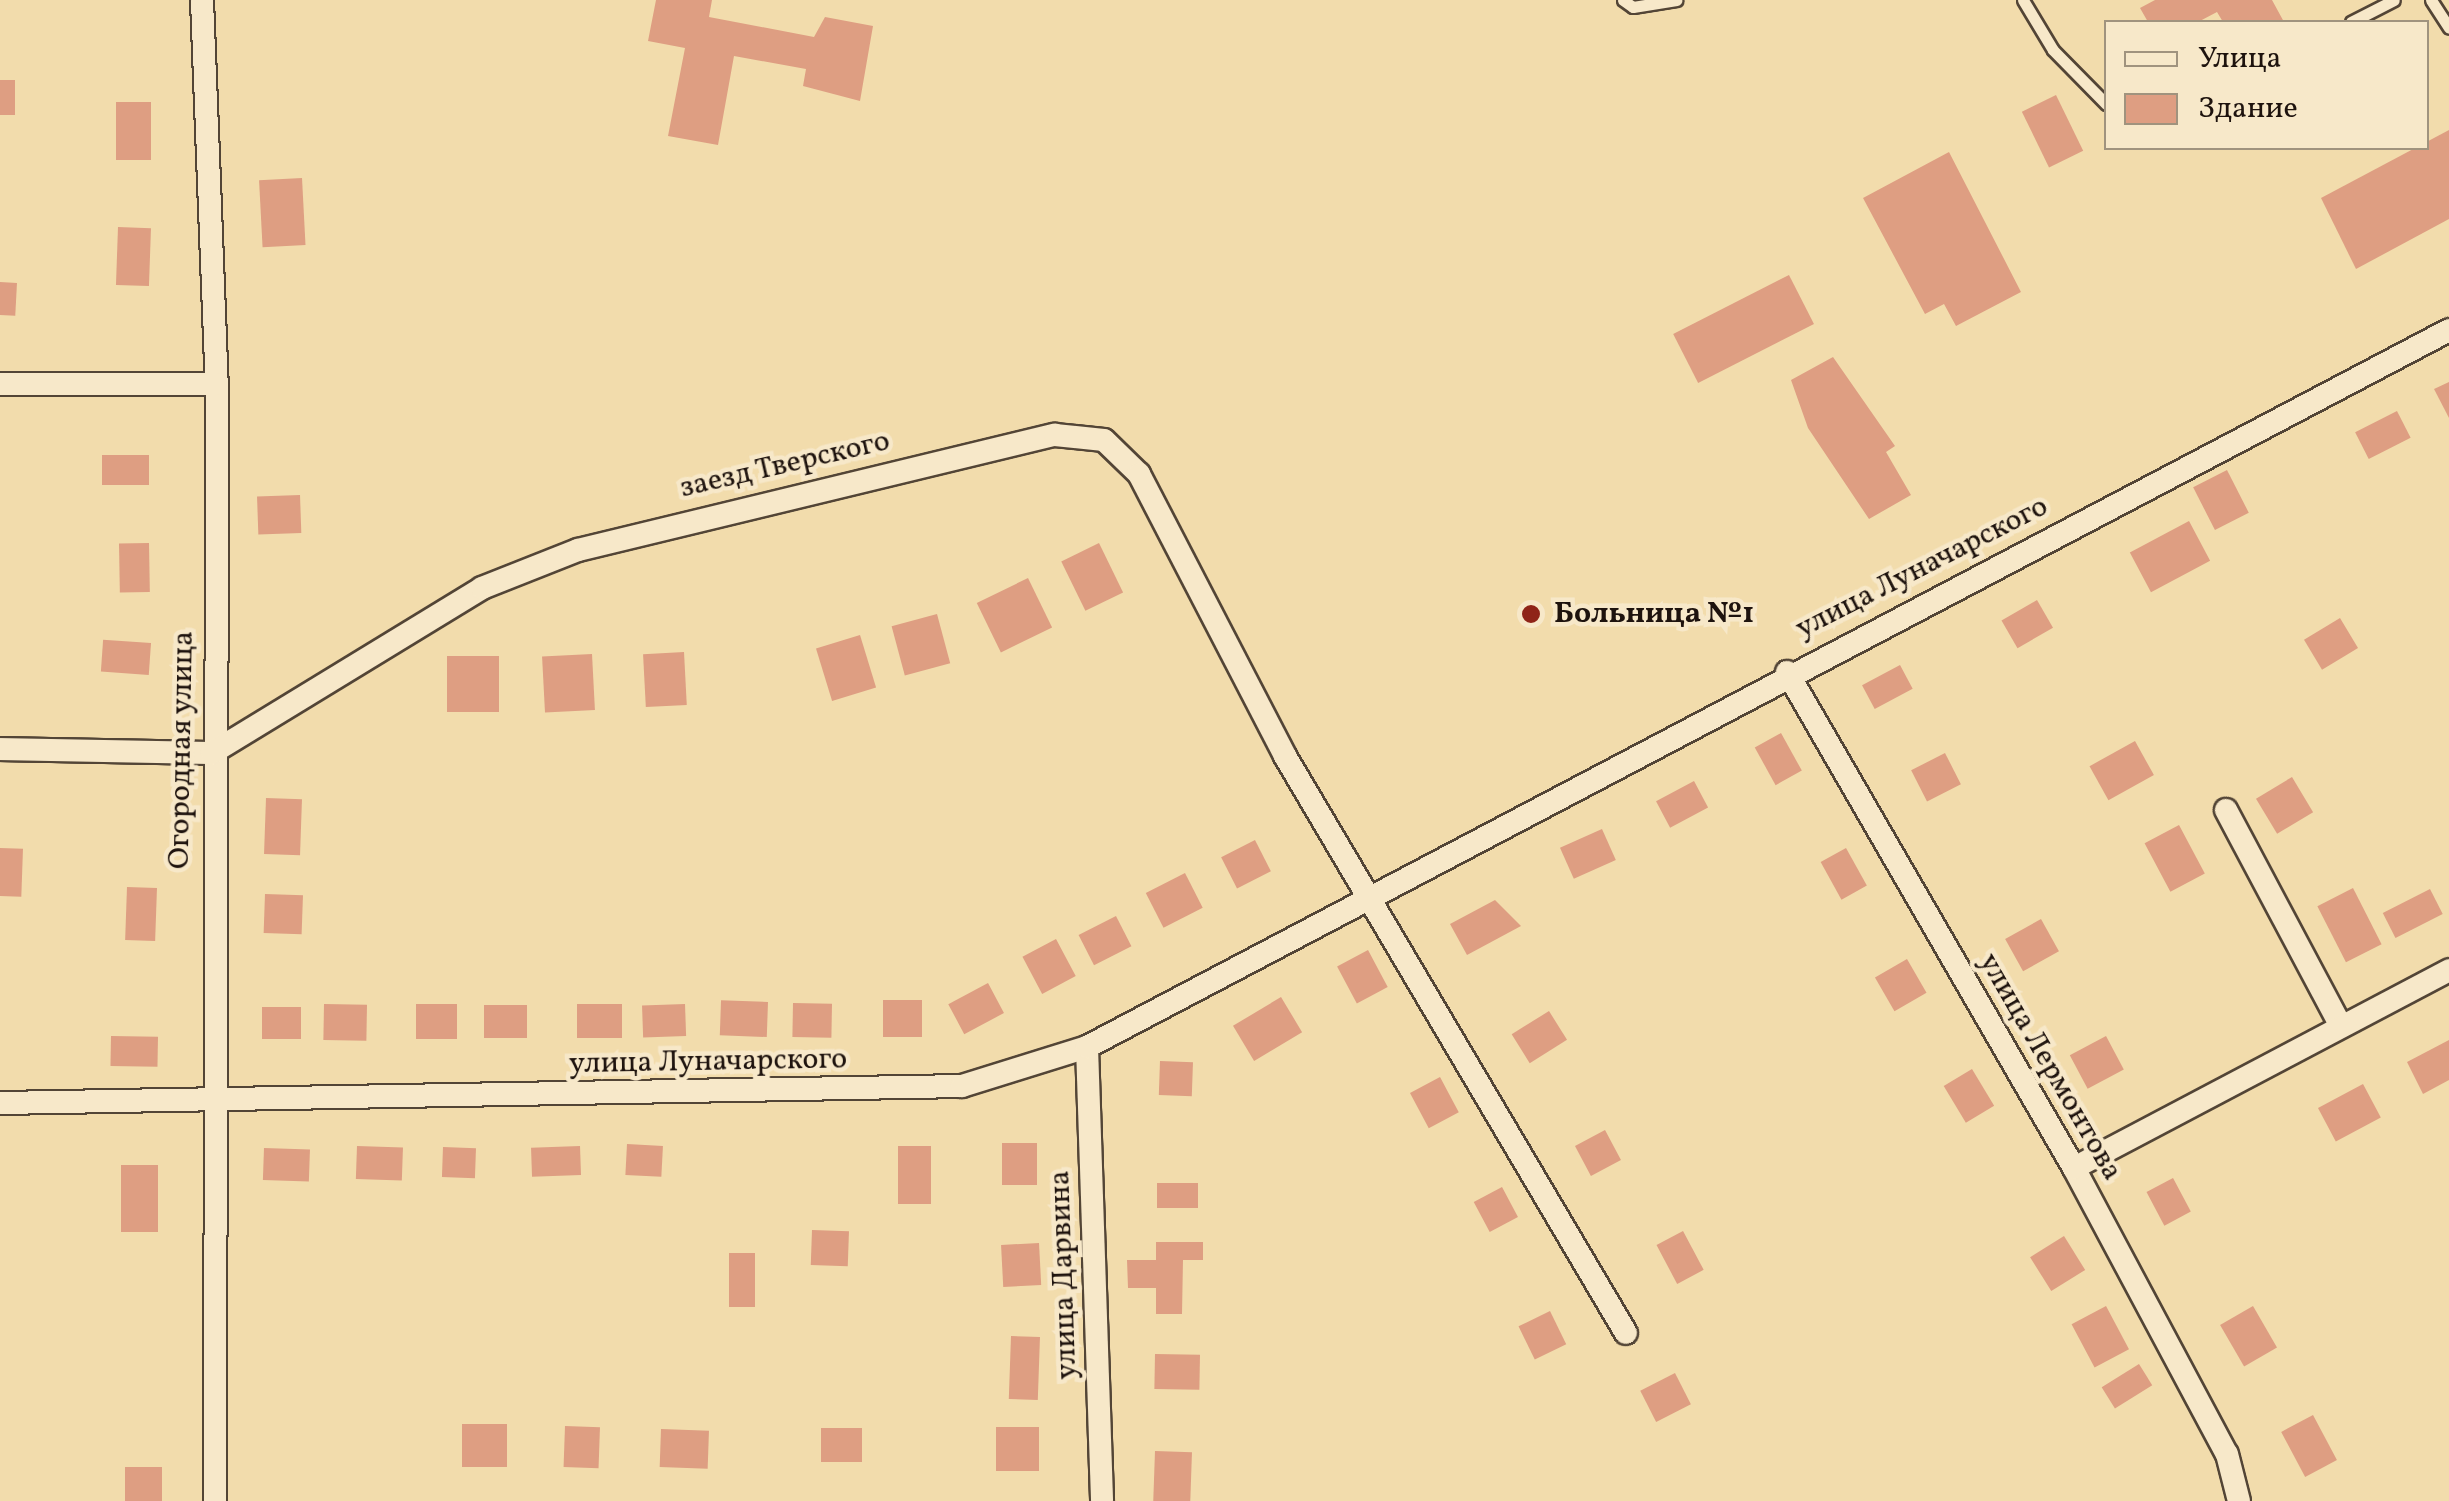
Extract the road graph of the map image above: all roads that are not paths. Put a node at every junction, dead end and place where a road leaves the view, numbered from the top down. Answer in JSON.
{"nodes":[{"id":1,"x":202,"y":0,"type":"edge"},
{"id":2,"x":1623,"y":0,"type":"edge"},
{"id":3,"x":1676,"y":0,"type":"edge"},
{"id":4,"x":2023,"y":0,"type":"edge"},
{"id":5,"x":2394,"y":0,"type":"edge"},
{"id":6,"x":2431,"y":0,"type":"edge"},
{"id":7,"x":2356,"y":20,"type":"edge"},
{"id":8,"x":2449,"y":28,"type":"edge"},
{"id":9,"x":2104,"y":102,"type":"edge"},
{"id":10,"x":2449,"y":330,"type":"edge"},
{"id":11,"x":0,"y":384,"type":"edge"},
{"id":12,"x":217,"y":384,"type":"junction"},
{"id":13,"x":1787,"y":672,"type":"junction"},
{"id":14,"x":0,"y":749,"type":"edge"},
{"id":15,"x":212,"y":752,"type":"junction"},
{"id":16,"x":2226,"y":810,"type":"dead end"},
{"id":17,"x":1375,"y":896,"type":"junction"},
{"id":18,"x":2449,"y":970,"type":"edge"},
{"id":19,"x":2341,"y":1026,"type":"junction"},
{"id":20,"x":1087,"y":1047,"type":"junction"},
{"id":21,"x":0,"y":1103,"type":"edge"},
{"id":22,"x":210,"y":1103,"type":"junction"},
{"id":23,"x":2074,"y":1168,"type":"junction"},
{"id":24,"x":1626,"y":1333,"type":"dead end"},
{"id":25,"x":2240,"y":1496,"type":"edge"},
{"id":26,"x":215,"y":1501,"type":"edge"},
{"id":27,"x":1102,"y":1501,"type":"edge"}],
"edges":[{"from":1,"to":12,"type":"street","name":"Огородная улица"},
{"from":2,"to":3,"type":"lane"},
{"from":4,"to":9,"type":"lane"},
{"from":5,"to":7,"type":"lane"},
{"from":6,"to":8,"type":"lane"},
{"from":10,"to":13,"type":"street","name":"улица Луначарского"},
{"from":11,"to":12,"type":"street"},
{"from":12,"to":15,"type":"street","name":"Огородная улица"},
{"from":13,"to":17,"type":"street","name":"улица Луначарского"},
{"from":13,"to":23,"type":"street","name":"улица Лермонтова"},
{"from":14,"to":15,"type":"street"},
{"from":15,"to":17,"type":"street","name":"заезд Тверского"},
{"from":15,"to":22,"type":"street","name":"Огородная улица"},
{"from":16,"to":19,"type":"street"},
{"from":17,"to":20,"type":"street","name":"улица Луначарского"},
{"from":17,"to":24,"type":"street"},
{"from":18,"to":19,"type":"street"},
{"from":19,"to":23,"type":"street"},
{"from":20,"to":22,"type":"street","name":"улица Луначарского"},
{"from":20,"to":27,"type":"street","name":"улица Дарвина"},
{"from":21,"to":22,"type":"street","name":"улица Луначарского"},
{"from":22,"to":26,"type":"street","name":"Огородная улица"},
{"from":23,"to":25,"type":"street","name":"улица Лермонтова"}]}
